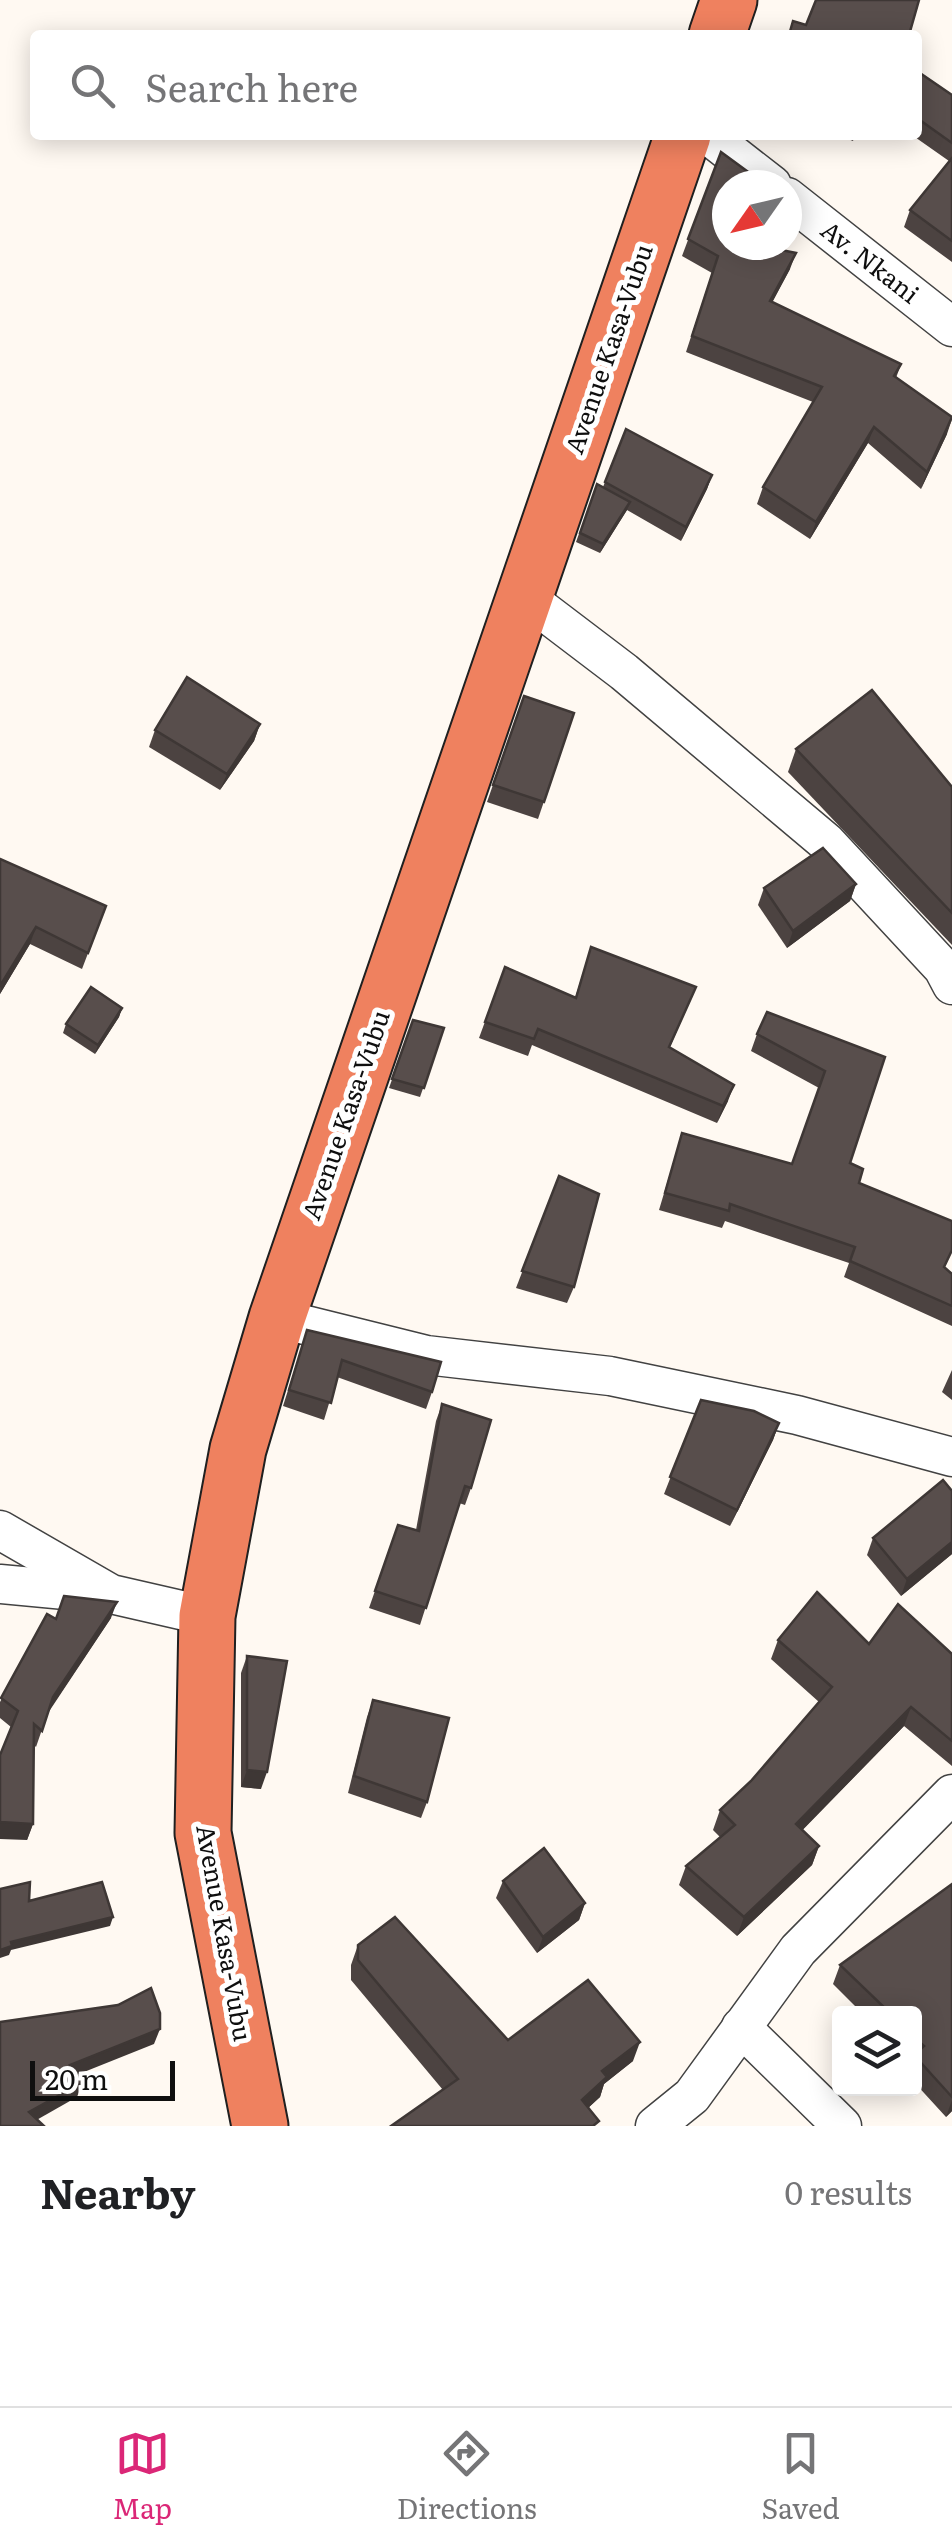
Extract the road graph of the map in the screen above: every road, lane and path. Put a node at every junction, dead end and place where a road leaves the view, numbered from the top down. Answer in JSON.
{"nodes":[{"id":1,"x":729,"y":0,"type":"edge"},
{"id":2,"x":719,"y":30,"type":"edge"},
{"id":3,"x":681,"y":140,"type":"edge"},
{"id":4,"x":714,"y":140,"type":"edge"},
{"id":5,"x":753,"y":170,"type":"edge"},
{"id":6,"x":802,"y":209,"type":"edge"},
{"id":7,"x":952,"y":327,"type":"edge"},
{"id":8,"x":524,"y":596,"type":"junction"},
{"id":9,"x":952,"y":986,"type":"edge"},
{"id":10,"x":278,"y":1318,"type":"junction"},
{"id":11,"x":952,"y":1457,"type":"edge"},
{"id":12,"x":0,"y":1530,"type":"edge"},
{"id":13,"x":0,"y":1584,"type":"edge"},
{"id":14,"x":111,"y":1594,"type":"junction"},
{"id":15,"x":206,"y":1616,"type":"junction"},
{"id":16,"x":952,"y":1794,"type":"edge"},
{"id":17,"x":741,"y":2027,"type":"junction"},
{"id":18,"x":260,"y":2126,"type":"edge"},
{"id":19,"x":656,"y":2126,"type":"edge"},
{"id":20,"x":842,"y":2126,"type":"edge"}],
"edges":[{"from":1,"to":2,"type":"highway"},
{"from":3,"to":8,"type":"highway","name":"Avenue Kasa-Vubu"},
{"from":4,"to":5,"type":"street"},
{"from":6,"to":7,"type":"street","name":"Av. Nkani"},
{"from":8,"to":9,"type":"street"},
{"from":8,"to":10,"type":"highway","name":"Avenue Kasa-Vubu"},
{"from":10,"to":11,"type":"street"},
{"from":10,"to":15,"type":"highway","name":"Avenue Kasa-Vubu"},
{"from":12,"to":14,"type":"street"},
{"from":13,"to":14,"type":"street"},
{"from":14,"to":15,"type":"street"},
{"from":15,"to":18,"type":"highway","name":"Avenue Kasa-Vubu"},
{"from":16,"to":17,"type":"street"},
{"from":17,"to":19,"type":"street"},
{"from":17,"to":20,"type":"street"}]}
